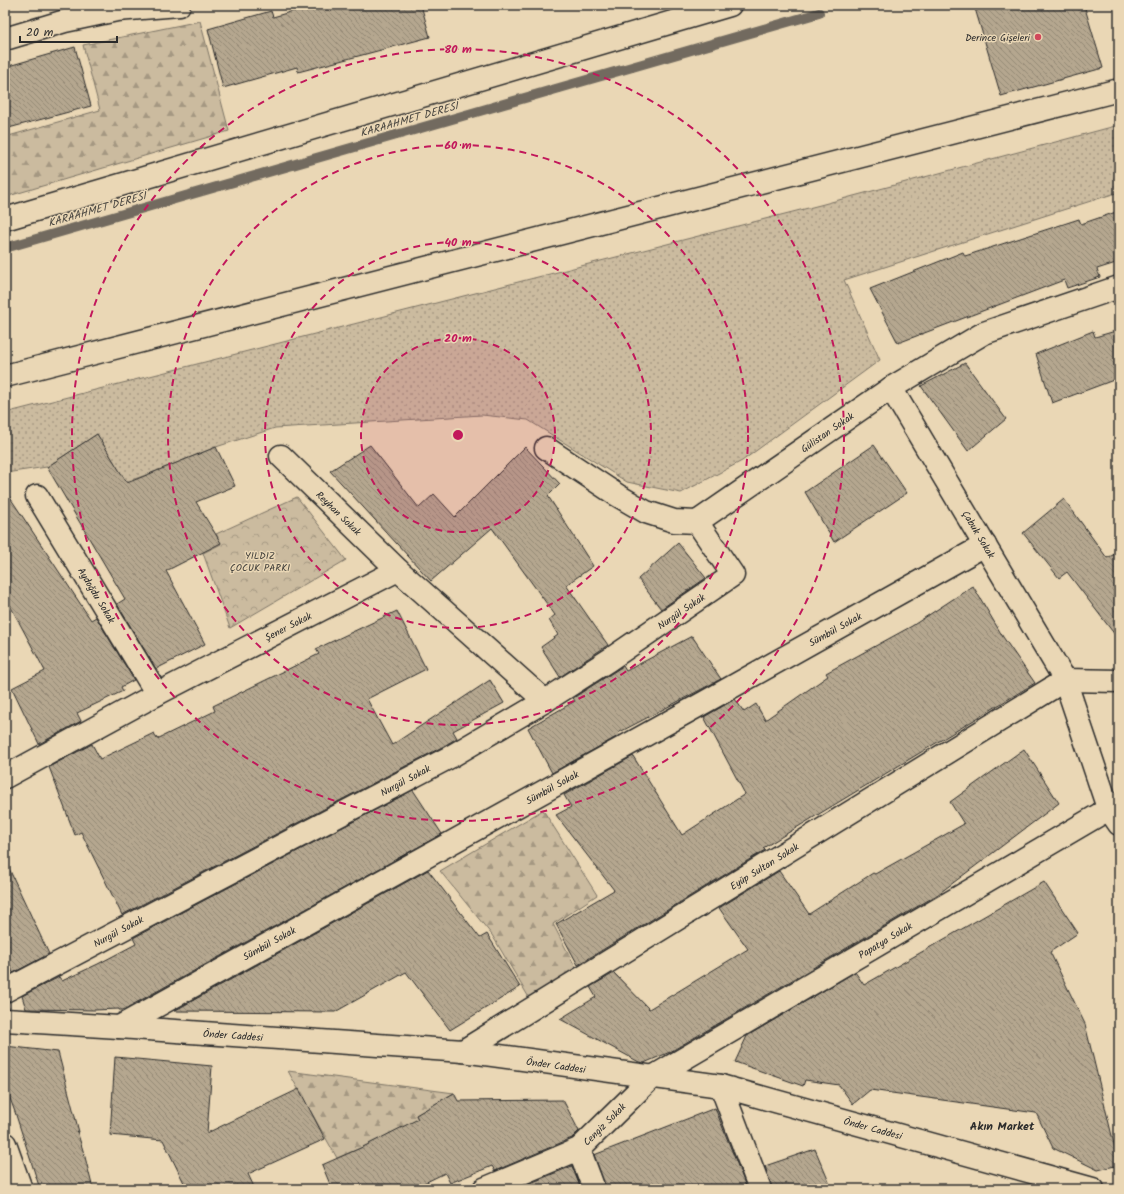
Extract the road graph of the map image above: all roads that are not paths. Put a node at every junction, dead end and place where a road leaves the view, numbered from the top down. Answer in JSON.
{"nodes":[{"id":1,"x":179,"y":5,"type":"edge"},
{"id":2,"x":730,"y":5,"type":"edge"},
{"id":3,"x":5,"y":39,"type":"edge"},
{"id":4,"x":1119,"y":90,"type":"edge"},
{"id":5,"x":5,"y":219,"type":"edge"},
{"id":6,"x":1119,"y":287,"type":"edge"},
{"id":7,"x":5,"y":376,"type":"edge"},
{"id":8,"x":891,"y":388,"type":"junction"},
{"id":9,"x":546,"y":448,"type":"dead end"},
{"id":10,"x":281,"y":456,"type":"dead end"},
{"id":11,"x":38,"y":496,"type":"dead end"},
{"id":12,"x":697,"y":522,"type":"junction"},
{"id":13,"x":985,"y":545,"type":"junction"},
{"id":14,"x":398,"y":570,"type":"junction"},
{"id":15,"x":1065,"y":680,"type":"junction"},
{"id":16,"x":1119,"y":681,"type":"edge"},
{"id":17,"x":157,"y":694,"type":"junction"},
{"id":18,"x":545,"y":701,"type":"junction"},
{"id":19,"x":5,"y":777,"type":"edge"},
{"id":20,"x":1115,"y":811,"type":"edge"},
{"id":21,"x":5,"y":991,"type":"edge"},
{"id":22,"x":5,"y":1020,"type":"edge"},
{"id":23,"x":118,"y":1027,"type":"junction"},
{"id":24,"x":463,"y":1052,"type":"junction"},
{"id":25,"x":651,"y":1078,"type":"junction"},
{"id":26,"x":721,"y":1086,"type":"junction"},
{"id":27,"x":5,"y":1144,"type":"edge"},
{"id":28,"x":579,"y":1149,"type":"junction"},
{"id":29,"x":21,"y":1189,"type":"edge"},
{"id":30,"x":484,"y":1189,"type":"edge"},
{"id":31,"x":594,"y":1189,"type":"edge"},
{"id":32,"x":760,"y":1189,"type":"edge"},
{"id":33,"x":1093,"y":1189,"type":"edge"}],
"edges":[{"from":1,"to":3,"type":"street"},
{"from":2,"to":5,"type":"street"},
{"from":4,"to":7,"type":"street"},
{"from":6,"to":8,"type":"street","name":"Gülistan Sokak"},
{"from":8,"to":12,"type":"street","name":"Gülistan Sokak"},
{"from":8,"to":13,"type":"street","name":"Çabuk Sokak"},
{"from":9,"to":12,"type":"street"},
{"from":10,"to":14,"type":"street","name":"Reyhan Sokak"},
{"from":11,"to":17,"type":"street","name":"Aydoğdu Sokak"},
{"from":12,"to":18,"type":"street","name":"Nurgül Sokak"},
{"from":13,"to":15,"type":"street","name":"Çabuk Sokak"},
{"from":13,"to":23,"type":"street","name":"Sümbül Sokak"},
{"from":14,"to":17,"type":"street","name":"Şener Sokak"},
{"from":14,"to":18,"type":"street"},
{"from":15,"to":16,"type":"street"},
{"from":15,"to":20,"type":"street","name":"Çabuk Sokak"},
{"from":15,"to":24,"type":"street","name":"Eyüp Sultan Sokak"},
{"from":17,"to":19,"type":"street","name":"Şener Sokak"},
{"from":18,"to":21,"type":"street","name":"Nurgül Sokak"},
{"from":20,"to":25,"type":"street","name":"Papatya Sokak"},
{"from":22,"to":23,"type":"street","name":"Önder Caddesi"},
{"from":23,"to":24,"type":"street","name":"Önder Caddesi"},
{"from":24,"to":25,"type":"street","name":"Önder Caddesi"},
{"from":25,"to":26,"type":"street","name":"Önder Caddesi"},
{"from":25,"to":28,"type":"street","name":"Cengiz Sokak"},
{"from":26,"to":32,"type":"street"},
{"from":26,"to":33,"type":"street","name":"Önder Caddesi"},
{"from":27,"to":29,"type":"street"},
{"from":28,"to":30,"type":"street","name":"Cengiz Sokak"},
{"from":28,"to":31,"type":"street"}]}
